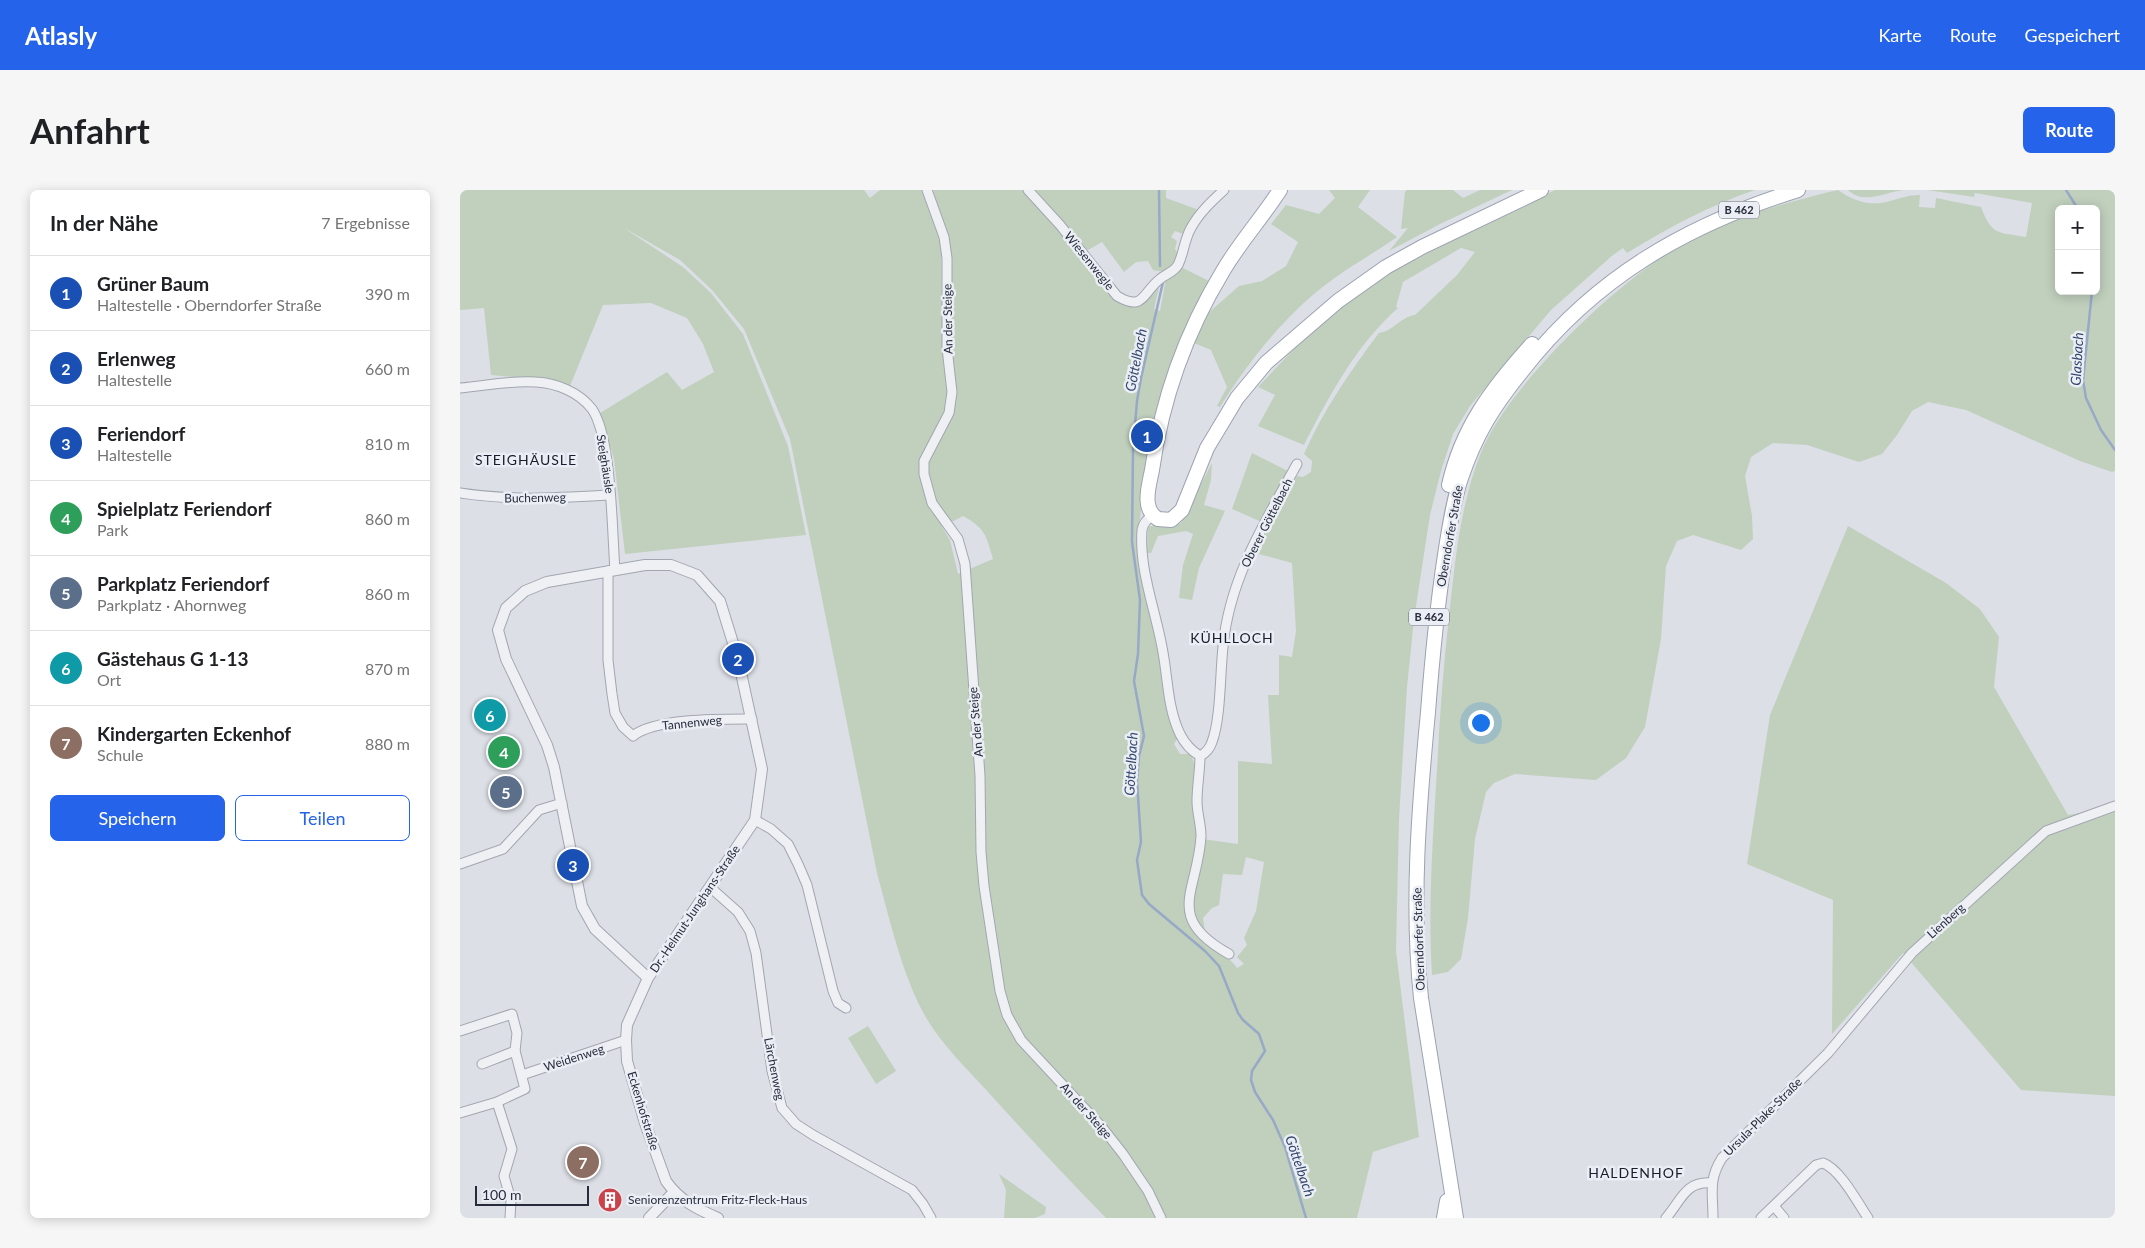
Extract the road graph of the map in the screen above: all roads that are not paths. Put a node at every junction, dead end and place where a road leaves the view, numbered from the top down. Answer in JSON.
{"nodes":[{"id":1,"x":928,"y":190,"type":"edge"},
{"id":2,"x":1028,"y":190,"type":"edge"},
{"id":3,"x":1224,"y":190,"type":"edge"},
{"id":4,"x":1280,"y":190,"type":"edge"},
{"id":5,"x":1523,"y":190,"type":"edge"},
{"id":6,"x":1541,"y":190,"type":"edge"},
{"id":7,"x":1771,"y":190,"type":"edge"},
{"id":8,"x":1798,"y":190,"type":"edge"},
{"id":9,"x":1266,"y":363,"type":"junction"},
{"id":10,"x":460,"y":388,"type":"edge"},
{"id":11,"x":1297,"y":464,"type":"dead end"},
{"id":12,"x":460,"y":493,"type":"edge"},
{"id":13,"x":610,"y":496,"type":"junction"},
{"id":14,"x":1153,"y":515,"type":"junction"},
{"id":15,"x":611,"y":571,"type":"junction"},
{"id":16,"x":752,"y":719,"type":"junction"},
{"id":17,"x":1200,"y":756,"type":"junction"},
{"id":18,"x":562,"y":803,"type":"junction"},
{"id":19,"x":2115,"y":806,"type":"edge"},
{"id":20,"x":755,"y":820,"type":"junction"},
{"id":21,"x":460,"y":864,"type":"edge"},
{"id":22,"x":711,"y":888,"type":"junction"},
{"id":23,"x":1229,"y":954,"type":"dead end"},
{"id":24,"x":648,"y":978,"type":"junction"},
{"id":25,"x":846,"y":1008,"type":"dead end"},
{"id":26,"x":460,"y":1031,"type":"edge"},
{"id":27,"x":626,"y":1040,"type":"junction"},
{"id":28,"x":515,"y":1051,"type":"junction"},
{"id":29,"x":482,"y":1064,"type":"dead end"},
{"id":30,"x":1806,"y":1074,"type":"joint"},
{"id":31,"x":522,"y":1075,"type":"junction"},
{"id":32,"x":497,"y":1102,"type":"junction"},
{"id":33,"x":460,"y":1114,"type":"edge"},
{"id":34,"x":1711,"y":1182,"type":"junction"},
{"id":35,"x":674,"y":1192,"type":"junction"},
{"id":36,"x":1451,"y":1201,"type":"junction"},
{"id":37,"x":1774,"y":1206,"type":"junction"},
{"id":38,"x":510,"y":1218,"type":"edge"},
{"id":39,"x":649,"y":1218,"type":"edge"},
{"id":40,"x":718,"y":1218,"type":"edge"},
{"id":41,"x":931,"y":1218,"type":"edge"},
{"id":42,"x":1161,"y":1218,"type":"edge"},
{"id":43,"x":1444,"y":1218,"type":"edge"},
{"id":44,"x":1449,"y":1218,"type":"edge"},
{"id":45,"x":1456,"y":1218,"type":"edge"},
{"id":46,"x":1666,"y":1218,"type":"edge"},
{"id":47,"x":1713,"y":1218,"type":"edge"},
{"id":48,"x":1761,"y":1218,"type":"edge"},
{"id":49,"x":1784,"y":1218,"type":"edge"},
{"id":50,"x":1868,"y":1218,"type":"edge"}],
"edges":[{"from":1,"to":42,"type":"street","name":"An der Steige"},
{"from":2,"to":3,"type":"street","name":"Wiesenwegle"},
{"from":4,"to":14,"type":"main road"},
{"from":5,"to":9,"type":"main road"},
{"from":6,"to":9,"type":"main road"},
{"from":7,"to":36,"type":"main road","name":"Oberndorfer Straße","number":"B 462"},
{"from":8,"to":36,"type":"main road","name":"Oberndorfer Straße","number":"B 462"},
{"from":9,"to":14,"type":"main road"},
{"from":10,"to":13,"type":"street","name":"Steighäusle"},
{"from":11,"to":17,"type":"street","name":"Oberer Göttelbach"},
{"from":12,"to":13,"type":"street","name":"Buchenweg"},
{"from":13,"to":15,"type":"street","name":"Steighäusle"},
{"from":14,"to":17,"type":"street"},
{"from":15,"to":16,"type":"street","name":"Dr.-Helmut-Junghans-Straße"},
{"from":15,"to":16,"type":"street","name":"Tannenweg"},
{"from":15,"to":18,"type":"street","name":"Dr.-Helmut-Junghans-Straße"},
{"from":16,"to":20,"type":"street","name":"Dr.-Helmut-Junghans-Straße"},
{"from":17,"to":23,"type":"street"},
{"from":18,"to":21,"type":"street"},
{"from":18,"to":24,"type":"street","name":"Dr.-Helmut-Junghans-Straße"},
{"from":19,"to":30,"type":"street","name":"Lienberg"},
{"from":20,"to":22,"type":"street","name":"Dr.-Helmut-Junghans-Straße"},
{"from":20,"to":25,"type":"street"},
{"from":22,"to":24,"type":"street","name":"Dr.-Helmut-Junghans-Straße"},
{"from":22,"to":41,"type":"street","name":"Lärchenweg"},
{"from":24,"to":27,"type":"street","name":"Eckenhofstraße"},
{"from":26,"to":28,"type":"street"},
{"from":27,"to":31,"type":"street","name":"Weidenweg"},
{"from":27,"to":35,"type":"street","name":"Eckenhofstraße"},
{"from":28,"to":29,"type":"street"},
{"from":28,"to":31,"type":"street"},
{"from":30,"to":34,"type":"street","name":"Ursula-Plake-Straße"},
{"from":31,"to":32,"type":"street"},
{"from":32,"to":33,"type":"street"},
{"from":32,"to":38,"type":"street"},
{"from":34,"to":46,"type":"street"},
{"from":34,"to":47,"type":"street","name":"Ursula-Plake-Straße"},
{"from":35,"to":39,"type":"street"},
{"from":35,"to":40,"type":"street","name":"Eckenhofstraße"},
{"from":36,"to":43,"type":"main road"},
{"from":36,"to":44,"type":"main road","number":"B 462"},
{"from":36,"to":45,"type":"main road","number":"B 462"},
{"from":37,"to":48,"type":"street"},
{"from":37,"to":49,"type":"street"},
{"from":37,"to":50,"type":"street"}]}
